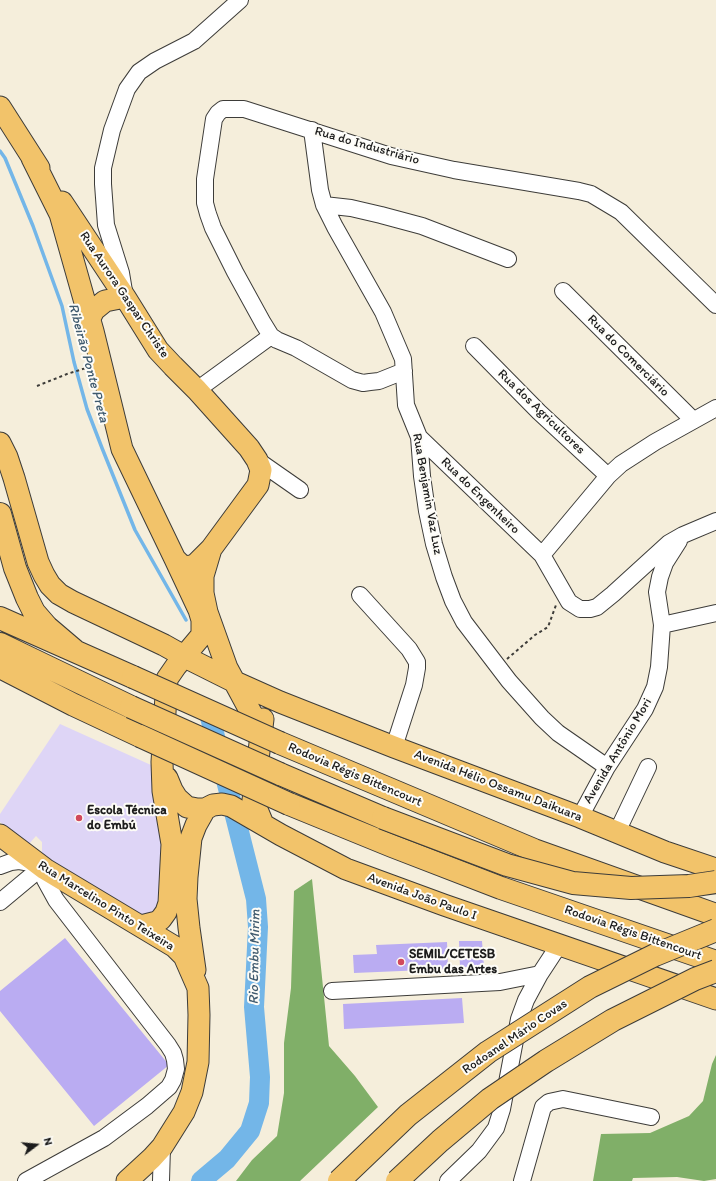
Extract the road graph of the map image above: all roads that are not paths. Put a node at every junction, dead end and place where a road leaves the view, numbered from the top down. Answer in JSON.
{"nodes":[{"id":1,"x":240,"y":0,"type":"edge"},
{"id":2,"x":0,"y":107,"type":"edge"},
{"id":3,"x":312,"y":130,"type":"junction"},
{"id":4,"x":32,"y":158,"type":"junction"},
{"id":5,"x":324,"y":205,"type":"junction"},
{"id":6,"x":106,"y":225,"type":"junction"},
{"id":7,"x":84,"y":234,"type":"junction"},
{"id":8,"x":508,"y":259,"type":"dead end"},
{"id":9,"x":562,"y":291,"type":"dead end"},
{"id":10,"x":125,"y":297,"type":"junction"},
{"id":11,"x":716,"y":305,"type":"edge"},
{"id":12,"x":89,"y":320,"type":"junction"},
{"id":13,"x":271,"y":336,"type":"junction"},
{"id":14,"x":474,"y":346,"type":"dead end"},
{"id":15,"x":404,"y":371,"type":"junction"},
{"id":16,"x":197,"y":390,"type":"junction"},
{"id":17,"x":716,"y":408,"type":"edge"},
{"id":18,"x":693,"y":420,"type":"junction"},
{"id":19,"x":419,"y":437,"type":"junction"},
{"id":20,"x":0,"y":443,"type":"edge"},
{"id":21,"x":257,"y":460,"type":"junction"},
{"id":22,"x":608,"y":476,"type":"junction"},
{"id":23,"x":300,"y":490,"type":"dead end"},
{"id":24,"x":0,"y":514,"type":"edge"},
{"id":25,"x":716,"y":521,"type":"edge"},
{"id":26,"x":683,"y":535,"type":"junction"},
{"id":27,"x":211,"y":549,"type":"junction"},
{"id":28,"x":542,"y":554,"type":"junction"},
{"id":29,"x":175,"y":559,"type":"junction"},
{"id":30,"x":360,"y":595,"type":"dead end"},
{"id":31,"x":716,"y":613,"type":"edge"},
{"id":32,"x":0,"y":618,"type":"edge"},
{"id":33,"x":662,"y":625,"type":"junction"},
{"id":34,"x":133,"y":630,"type":"junction"},
{"id":35,"x":205,"y":634,"type":"junction"},
{"id":36,"x":0,"y":644,"type":"edge"},
{"id":37,"x":164,"y":645,"type":"junction"},
{"id":38,"x":74,"y":650,"type":"junction"},
{"id":39,"x":187,"y":658,"type":"junction"},
{"id":40,"x":0,"y":667,"type":"edge"},
{"id":41,"x":167,"y":679,"type":"junction"},
{"id":42,"x":233,"y":681,"type":"junction"},
{"id":43,"x":280,"y":702,"type":"junction"},
{"id":44,"x":265,"y":732,"type":"junction"},
{"id":45,"x":394,"y":747,"type":"junction"},
{"id":46,"x":162,"y":762,"type":"junction"},
{"id":47,"x":606,"y":767,"type":"junction"},
{"id":48,"x":648,"y":767,"type":"dead end"},
{"id":49,"x":232,"y":807,"type":"junction"},
{"id":50,"x":580,"y":817,"type":"junction"},
{"id":51,"x":617,"y":832,"type":"junction"},
{"id":52,"x":0,"y":835,"type":"edge"},
{"id":53,"x":0,"y":851,"type":"edge"},
{"id":54,"x":34,"y":862,"type":"junction"},
{"id":55,"x":0,"y":866,"type":"edge"},
{"id":56,"x":716,"y":869,"type":"edge"},
{"id":57,"x":716,"y":882,"type":"edge"},
{"id":58,"x":0,"y":902,"type":"edge"},
{"id":59,"x":716,"y":916,"type":"edge"},
{"id":60,"x":141,"y":926,"type":"junction"},
{"id":61,"x":716,"y":930,"type":"edge"},
{"id":62,"x":559,"y":945,"type":"junction"},
{"id":63,"x":716,"y":962,"type":"edge"},
{"id":64,"x":716,"y":971,"type":"edge"},
{"id":65,"x":540,"y":974,"type":"junction"},
{"id":66,"x":198,"y":988,"type":"junction"},
{"id":67,"x":332,"y":991,"type":"dead end"},
{"id":68,"x":716,"y":999,"type":"edge"},
{"id":69,"x":651,"y":1116,"type":"dead end"},
{"id":70,"x":162,"y":1147,"type":"junction"},
{"id":71,"x":26,"y":1181,"type":"edge"},
{"id":72,"x":127,"y":1181,"type":"edge"},
{"id":73,"x":161,"y":1181,"type":"edge"},
{"id":74,"x":339,"y":1181,"type":"edge"},
{"id":75,"x":398,"y":1181,"type":"edge"},
{"id":76,"x":448,"y":1181,"type":"edge"},
{"id":77,"x":522,"y":1181,"type":"edge"}],
"edges":[{"from":1,"to":6,"type":"street"},
{"from":2,"to":4,"type":"main road"},
{"from":3,"to":5,"type":"street","name":"Rua Benjamin Vaz Luz"},
{"from":3,"to":11,"type":"street","name":"Rua do Industriário"},
{"from":3,"to":13,"type":"street","name":"Rua do Industriário"},
{"from":4,"to":7,"type":"main road","name":"Rua Aurora Gaspar Christe"},
{"from":4,"to":12,"type":"main road"},
{"from":5,"to":8,"type":"street"},
{"from":5,"to":15,"type":"street","name":"Rua Benjamin Vaz Luz"},
{"from":6,"to":7,"type":"street"},
{"from":6,"to":10,"type":"street"},
{"from":7,"to":10,"type":"main road","name":"Rua Aurora Gaspar Christe"},
{"from":9,"to":18,"type":"street","name":"Rua do Comerciário"},
{"from":10,"to":12,"type":"main road"},
{"from":10,"to":16,"type":"main road","name":"Rua Aurora Gaspar Christe"},
{"from":12,"to":29,"type":"main road"},
{"from":13,"to":15,"type":"street"},
{"from":13,"to":16,"type":"street"},
{"from":14,"to":22,"type":"street","name":"Rua dos Agricultores"},
{"from":15,"to":19,"type":"street","name":"Rua Benjamin Vaz Luz"},
{"from":16,"to":21,"type":"main road","name":"Rua Aurora Gaspar Christe"},
{"from":17,"to":18,"type":"street"},
{"from":18,"to":22,"type":"street"},
{"from":19,"to":28,"type":"street","name":"Rua do Engenheiro"},
{"from":19,"to":47,"type":"street","name":"Rua Benjamin Vaz Luz"},
{"from":20,"to":34,"type":"main road","name":"Avenida Hélio Ossamu Daikuara"},
{"from":21,"to":23,"type":"street"},
{"from":21,"to":27,"type":"main road"},
{"from":22,"to":28,"type":"street"},
{"from":24,"to":38,"type":"highway"},
{"from":25,"to":26,"type":"street"},
{"from":26,"to":28,"type":"street","name":"Rua do Engenheiro"},
{"from":26,"to":33,"type":"street","name":"Avenida Antônio Mori"},
{"from":27,"to":29,"type":"main road"},
{"from":27,"to":35,"type":"main road"},
{"from":29,"to":35,"type":"main road"},
{"from":30,"to":45,"type":"street"},
{"from":31,"to":33,"type":"street"},
{"from":32,"to":38,"type":"highway","name":"Rodovia Régis Bittencourt"},
{"from":33,"to":47,"type":"street","name":"Avenida Antônio Mori"},
{"from":34,"to":37,"type":"main road","name":"Avenida Hélio Ossamu Daikuara"},
{"from":34,"to":41,"type":"main road","name":"Avenida Hélio Ossamu Daikuara"},
{"from":35,"to":37,"type":"main road"},
{"from":35,"to":39,"type":"main road"},
{"from":35,"to":42,"type":"main road"},
{"from":36,"to":57,"type":"highway","bridge":true},
{"from":37,"to":39,"type":"main road","name":"Avenida Hélio Ossamu Daikuara"},
{"from":38,"to":44,"type":"highway","name":"Rodovia Régis Bittencourt","bridge":true},
{"from":39,"to":41,"type":"main road"},
{"from":39,"to":42,"type":"main road","name":"Avenida Hélio Ossamu Daikuara"},
{"from":39,"to":44,"type":"main road"},
{"from":40,"to":63,"type":"highway","name":"Rodovia Régis Bittencourt","bridge":true},
{"from":41,"to":46,"type":"main road"},
{"from":42,"to":43,"type":"main road","name":"Avenida Hélio Ossamu Daikuara"},
{"from":42,"to":44,"type":"main road"},
{"from":43,"to":44,"type":"main road"},
{"from":43,"to":45,"type":"main road","name":"Avenida Hélio Ossamu Daikuara"},
{"from":44,"to":49,"type":"main road"},
{"from":44,"to":59,"type":"highway","name":"Rodovia Régis Bittencourt"},
{"from":45,"to":50,"type":"main road","name":"Avenida Hélio Ossamu Daikuara"},
{"from":46,"to":49,"type":"main road","name":"Avenida João Paulo I"},
{"from":46,"to":60,"type":"main road"},
{"from":47,"to":50,"type":"street","name":"Avenida Antônio Mori"},
{"from":48,"to":51,"type":"street"},
{"from":49,"to":62,"type":"main road","name":"Avenida João Paulo I"},
{"from":49,"to":66,"type":"main road"},
{"from":50,"to":51,"type":"main road","name":"Avenida Hélio Ossamu Daikuara"},
{"from":51,"to":56,"type":"main road","name":"Avenida Hélio Ossamu Daikuara"},
{"from":52,"to":54,"type":"main road","name":"Rua Marcelino Pinto Teixeira"},
{"from":53,"to":54,"type":"main road"},
{"from":54,"to":55,"type":"street"},
{"from":54,"to":58,"type":"street"},
{"from":54,"to":60,"type":"main road","name":"Rua Marcelino Pinto Teixeira"},
{"from":54,"to":71,"type":"street"},
{"from":60,"to":66,"type":"main road","name":"Rua Marcelino Pinto Teixeira"},
{"from":61,"to":74,"type":"highway","name":"Rodoanel Mário Covas","bridge":true},
{"from":62,"to":65,"type":"street"},
{"from":62,"to":68,"type":"main road","name":"Avenida João Paulo I"},
{"from":64,"to":75,"type":"highway","bridge":true},
{"from":65,"to":67,"type":"street"},
{"from":65,"to":76,"type":"street"},
{"from":66,"to":70,"type":"main road","name":"Rua Marcelino Pinto Teixeira"},
{"from":69,"to":77,"type":"street"},
{"from":70,"to":72,"type":"main road","name":"Rua Marcelino Pinto Teixeira"},
{"from":70,"to":73,"type":"street"}]}
